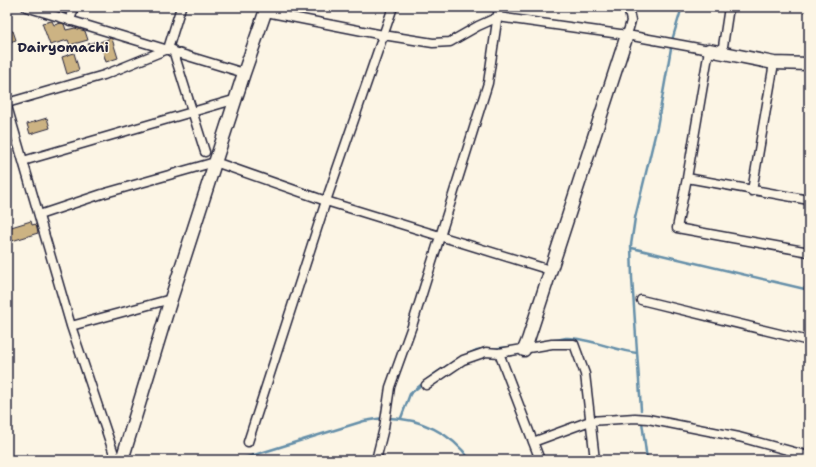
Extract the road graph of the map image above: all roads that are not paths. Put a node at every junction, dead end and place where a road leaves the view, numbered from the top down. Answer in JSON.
{"nodes":[{"id":1,"x":26,"y":7,"type":"edge"},
{"id":2,"x":74,"y":7,"type":"edge"},
{"id":3,"x":181,"y":7,"type":"edge"},
{"id":4,"x":393,"y":7,"type":"edge"},
{"id":5,"x":499,"y":7,"type":"edge"},
{"id":6,"x":628,"y":7,"type":"edge"},
{"id":7,"x":729,"y":7,"type":"edge"},
{"id":8,"x":267,"y":9,"type":"edge"},
{"id":9,"x":498,"y":17,"type":"junction"},
{"id":10,"x":70,"y":21,"type":"junction"},
{"id":11,"x":382,"y":35,"type":"junction"},
{"id":12,"x":627,"y":35,"type":"junction"},
{"id":13,"x":170,"y":50,"type":"junction"},
{"id":14,"x":708,"y":50,"type":"junction"},
{"id":15,"x":722,"y":53,"type":"junction"},
{"id":16,"x":774,"y":63,"type":"junction"},
{"id":17,"x":809,"y":64,"type":"edge"},
{"id":18,"x":244,"y":73,"type":"junction"},
{"id":19,"x":235,"y":102,"type":"junction"},
{"id":20,"x":7,"y":103,"type":"edge"},
{"id":21,"x":7,"y":106,"type":"edge"},
{"id":22,"x":192,"y":112,"type":"junction"},
{"id":23,"x":205,"y":152,"type":"dead end"},
{"id":24,"x":23,"y":161,"type":"junction"},
{"id":25,"x":215,"y":162,"type":"junction"},
{"id":26,"x":687,"y":178,"type":"junction"},
{"id":27,"x":752,"y":191,"type":"junction"},
{"id":28,"x":809,"y":200,"type":"edge"},
{"id":29,"x":326,"y":201,"type":"junction"},
{"id":30,"x":39,"y":215,"type":"junction"},
{"id":31,"x":440,"y":236,"type":"junction"},
{"id":32,"x":808,"y":250,"type":"edge"},
{"id":33,"x":550,"y":270,"type":"junction"},
{"id":34,"x":171,"y":299,"type":"junction"},
{"id":35,"x":641,"y":300,"type":"dead end"},
{"id":36,"x":71,"y":326,"type":"junction"},
{"id":37,"x":809,"y":341,"type":"edge"},
{"id":38,"x":524,"y":350,"type":"junction"},
{"id":39,"x":499,"y":353,"type":"junction"},
{"id":40,"x":426,"y":385,"type":"dead end"},
{"id":41,"x":590,"y":421,"type":"junction"},
{"id":42,"x":248,"y":442,"type":"dead end"},
{"id":43,"x":533,"y":442,"type":"junction"},
{"id":44,"x":809,"y":456,"type":"edge"},
{"id":45,"x":116,"y":460,"type":"edge"},
{"id":46,"x":122,"y":460,"type":"edge"},
{"id":47,"x":376,"y":460,"type":"edge"},
{"id":48,"x":540,"y":460,"type":"edge"},
{"id":49,"x":595,"y":460,"type":"edge"}],
"edges":[{"from":1,"to":10,"type":"street"},
{"from":2,"to":10,"type":"street"},
{"from":3,"to":13,"type":"street"},
{"from":4,"to":11,"type":"street"},
{"from":5,"to":9,"type":"street"},
{"from":6,"to":12,"type":"street"},
{"from":7,"to":15,"type":"street"},
{"from":8,"to":11,"type":"street"},
{"from":8,"to":18,"type":"street"},
{"from":9,"to":11,"type":"street"},
{"from":9,"to":12,"type":"street"},
{"from":9,"to":31,"type":"street"},
{"from":10,"to":13,"type":"street"},
{"from":11,"to":29,"type":"street"},
{"from":12,"to":14,"type":"street"},
{"from":12,"to":33,"type":"street"},
{"from":13,"to":18,"type":"street"},
{"from":13,"to":20,"type":"street"},
{"from":13,"to":22,"type":"street"},
{"from":14,"to":15,"type":"street"},
{"from":14,"to":26,"type":"street"},
{"from":15,"to":16,"type":"street"},
{"from":16,"to":17,"type":"street"},
{"from":16,"to":27,"type":"street"},
{"from":18,"to":19,"type":"street"},
{"from":19,"to":22,"type":"street"},
{"from":19,"to":25,"type":"street"},
{"from":21,"to":24,"type":"street"},
{"from":22,"to":23,"type":"street"},
{"from":22,"to":24,"type":"street"},
{"from":24,"to":30,"type":"street"},
{"from":25,"to":29,"type":"street"},
{"from":25,"to":30,"type":"street"},
{"from":25,"to":34,"type":"street"},
{"from":26,"to":27,"type":"street"},
{"from":26,"to":32,"type":"street"},
{"from":27,"to":28,"type":"street"},
{"from":29,"to":31,"type":"street"},
{"from":29,"to":42,"type":"street"},
{"from":30,"to":36,"type":"street"},
{"from":31,"to":33,"type":"street"},
{"from":31,"to":47,"type":"street"},
{"from":33,"to":38,"type":"street"},
{"from":34,"to":36,"type":"street"},
{"from":34,"to":46,"type":"street"},
{"from":35,"to":37,"type":"street"},
{"from":36,"to":45,"type":"street"},
{"from":38,"to":39,"type":"street"},
{"from":38,"to":41,"type":"street"},
{"from":39,"to":40,"type":"street"},
{"from":39,"to":43,"type":"street"},
{"from":41,"to":43,"type":"street"},
{"from":41,"to":44,"type":"street"},
{"from":41,"to":49,"type":"street"},
{"from":43,"to":48,"type":"street"}]}
